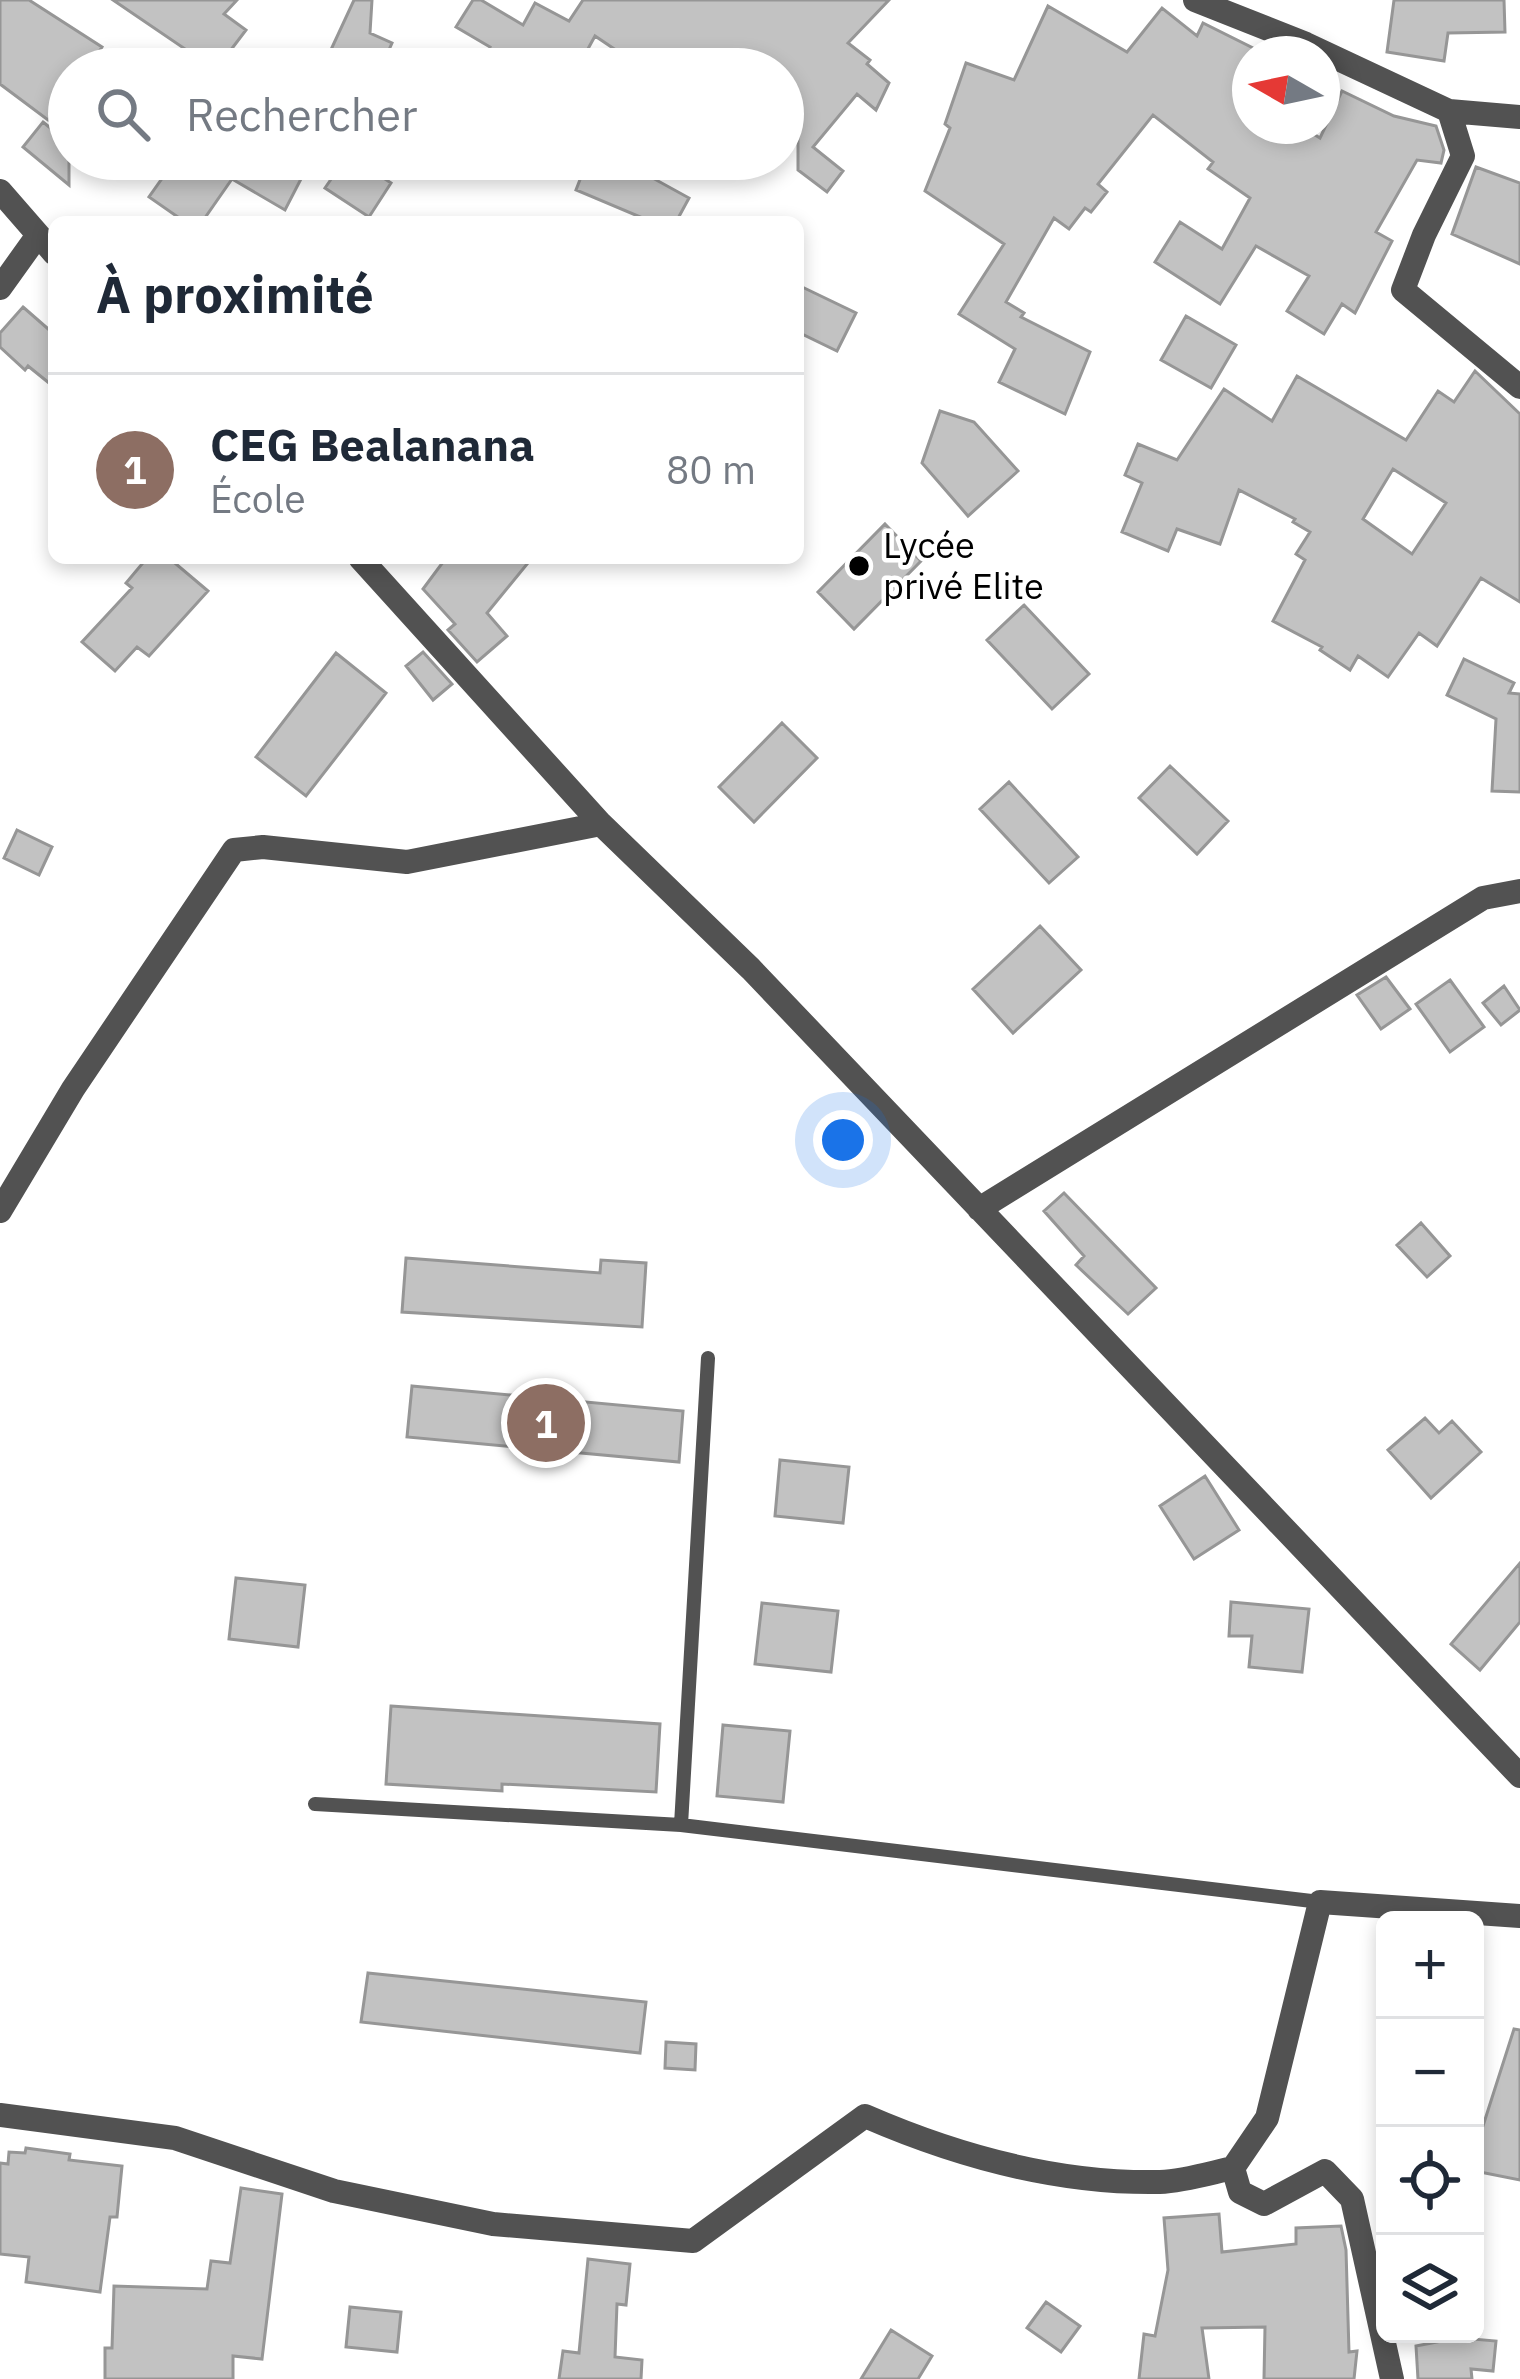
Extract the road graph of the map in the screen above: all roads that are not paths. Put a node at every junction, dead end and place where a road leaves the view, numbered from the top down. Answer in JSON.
{"nodes":[{"id":1,"x":1195,"y":0,"type":"edge"},
{"id":2,"x":1448,"y":111,"type":"junction"},
{"id":3,"x":1520,"y":117,"type":"edge"},
{"id":4,"x":0,"y":191,"type":"edge"},
{"id":5,"x":46,"y":244,"type":"edge"},
{"id":6,"x":0,"y":288,"type":"edge"},
{"id":7,"x":1520,"y":387,"type":"edge"},
{"id":8,"x":365,"y":564,"type":"edge"},
{"id":9,"x":601,"y":824,"type":"junction"},
{"id":10,"x":1520,"y":891,"type":"edge"},
{"id":11,"x":979,"y":1209,"type":"junction"},
{"id":12,"x":0,"y":1211,"type":"edge"},
{"id":13,"x":708,"y":1358,"type":"dead end"},
{"id":14,"x":1520,"y":1776,"type":"edge"},
{"id":15,"x":315,"y":1804,"type":"dead end"},
{"id":16,"x":680,"y":1825,"type":"junction"},
{"id":17,"x":1320,"y":1902,"type":"junction"},
{"id":18,"x":1520,"y":1916,"type":"edge"},
{"id":19,"x":0,"y":2115,"type":"edge"},
{"id":20,"x":1233,"y":2168,"type":"junction"},
{"id":21,"x":1392,"y":2379,"type":"edge"}],
"edges":[{"from":1,"to":2,"type":"street"},
{"from":2,"to":3,"type":"street"},
{"from":2,"to":7,"type":"street"},
{"from":4,"to":5,"type":"street"},
{"from":5,"to":6,"type":"street"},
{"from":8,"to":9,"type":"street"},
{"from":9,"to":11,"type":"street"},
{"from":9,"to":12,"type":"street"},
{"from":10,"to":11,"type":"street"},
{"from":11,"to":14,"type":"street"},
{"from":13,"to":16,"type":"lane"},
{"from":15,"to":16,"type":"lane"},
{"from":16,"to":17,"type":"lane"},
{"from":17,"to":18,"type":"street"},
{"from":17,"to":20,"type":"street"},
{"from":19,"to":20,"type":"street"},
{"from":20,"to":21,"type":"street"}]}
